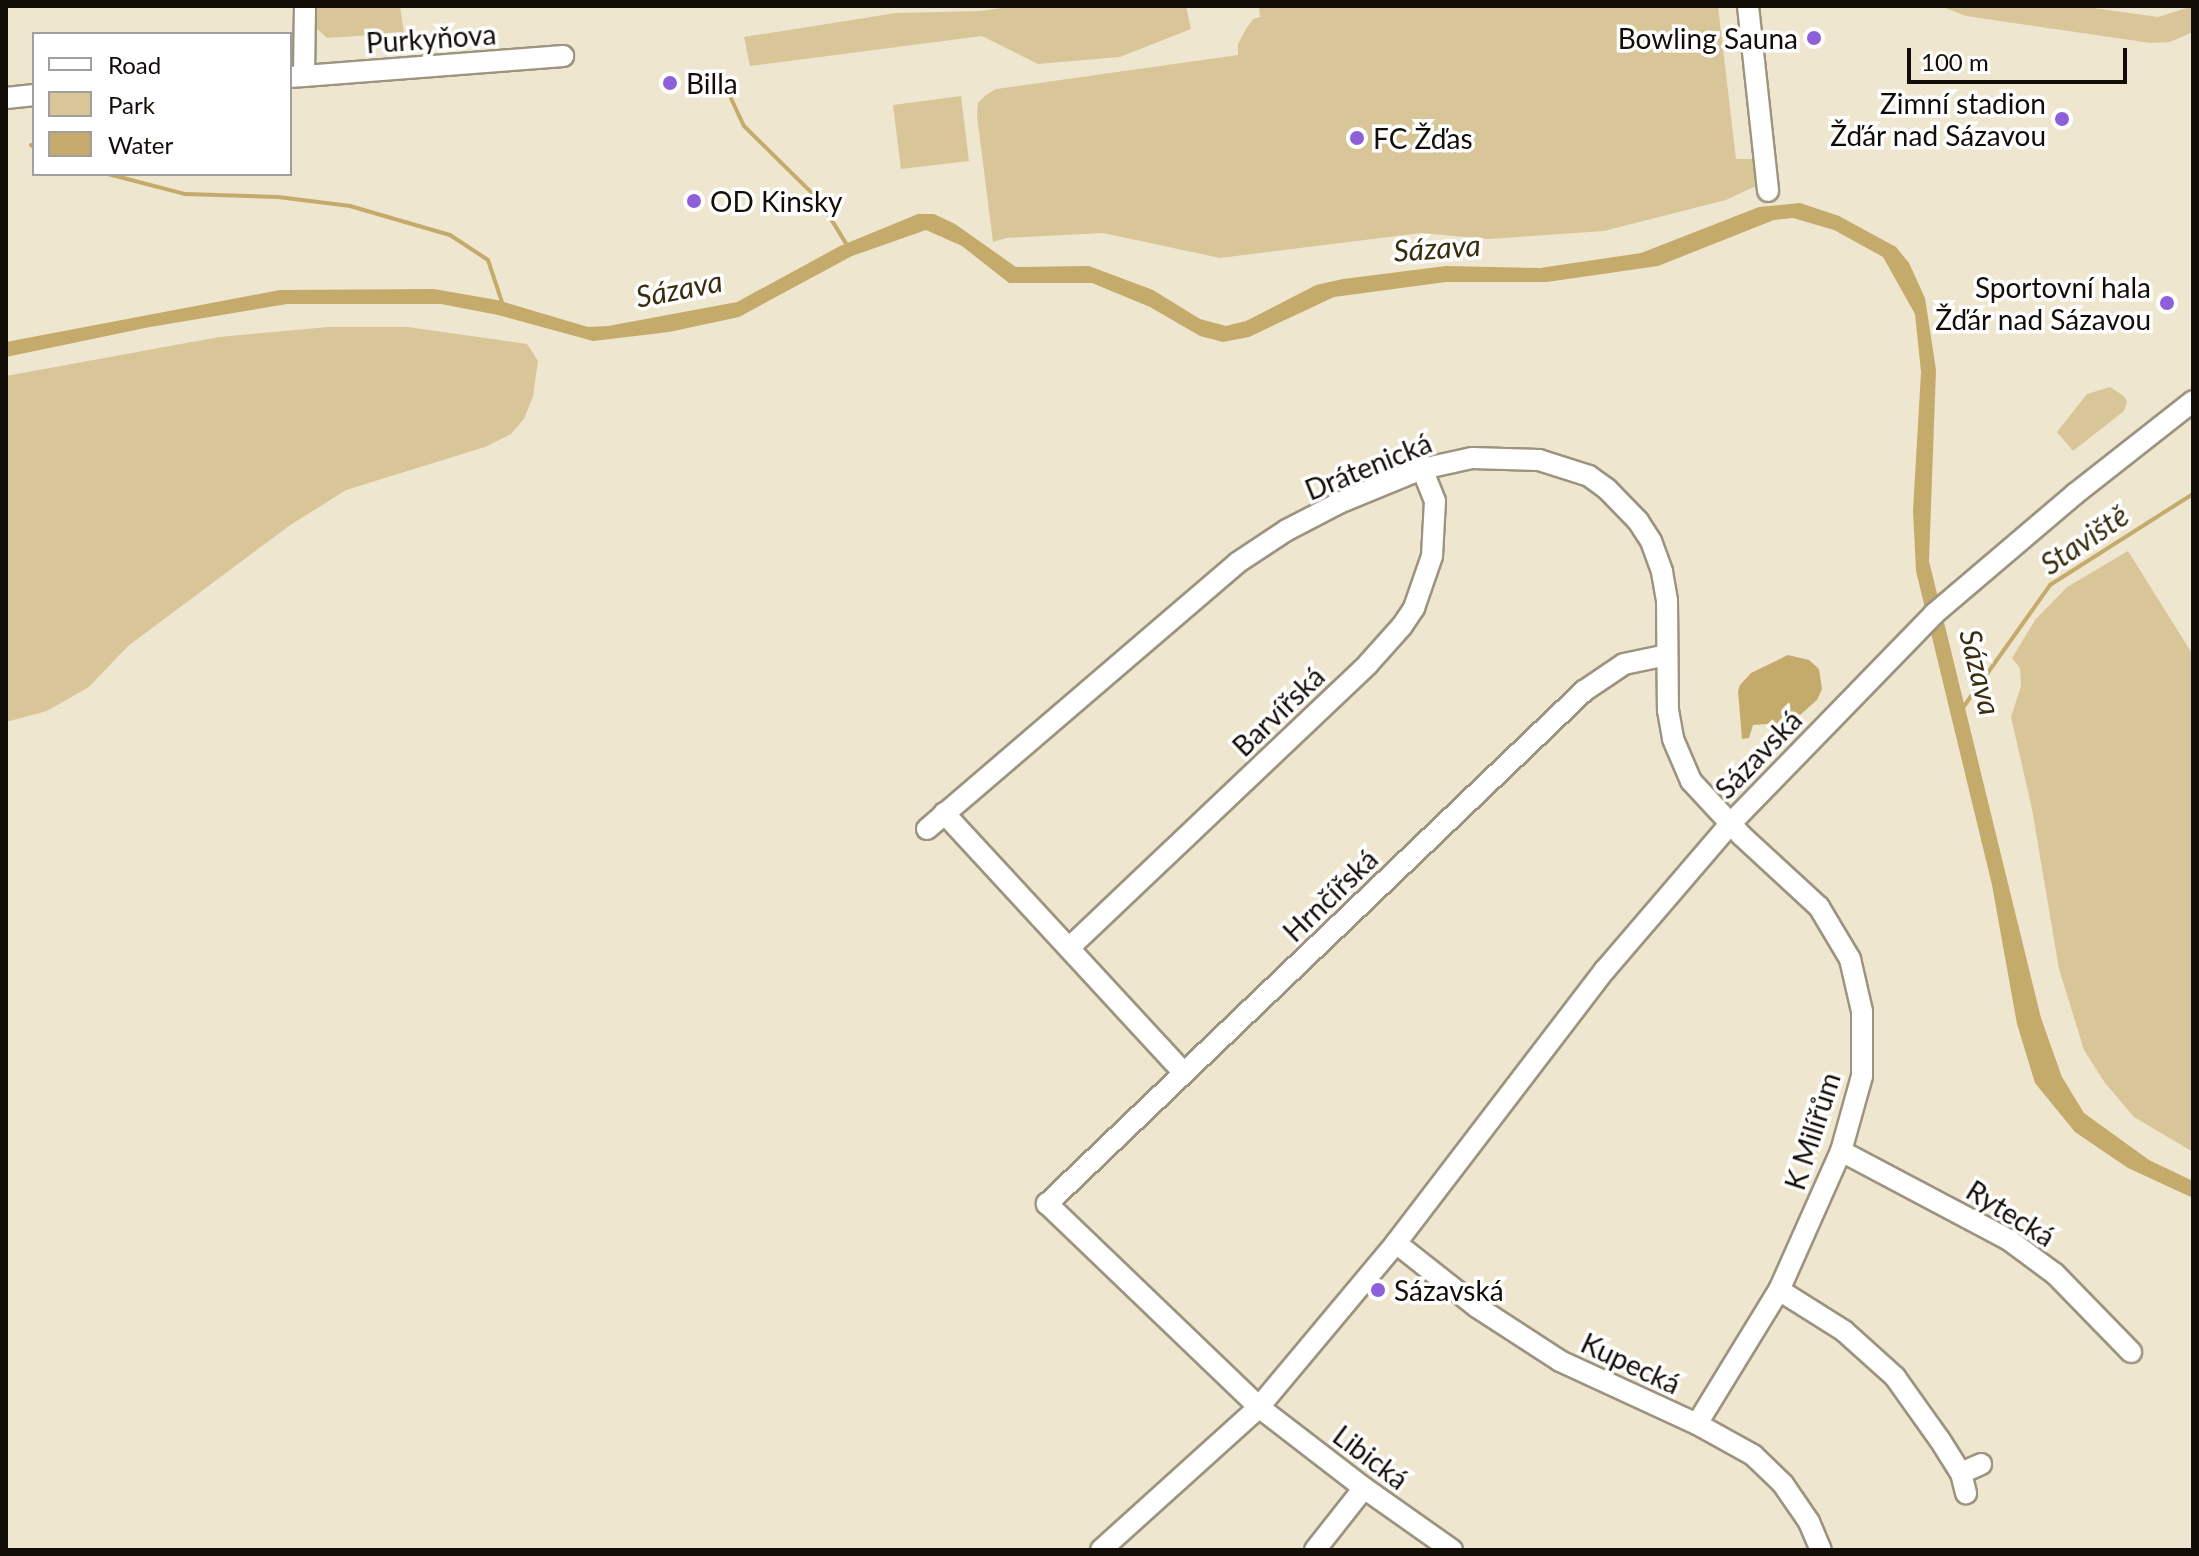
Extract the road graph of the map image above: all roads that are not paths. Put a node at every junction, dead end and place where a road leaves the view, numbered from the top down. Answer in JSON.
{"nodes":[{"id":1,"x":305,"y":6,"type":"edge"},
{"id":2,"x":1748,"y":6,"type":"edge"},
{"id":3,"x":563,"y":56,"type":"dead end"},
{"id":4,"x":297,"y":76,"type":"edge"},
{"id":5,"x":32,"y":95,"type":"edge"},
{"id":6,"x":6,"y":98,"type":"edge"},
{"id":7,"x":1768,"y":191,"type":"dead end"},
{"id":8,"x":2193,"y":401,"type":"edge"},
{"id":9,"x":1422,"y":469,"type":"junction"},
{"id":10,"x":1667,"y":655,"type":"junction"},
{"id":11,"x":944,"y":813,"type":"junction"},
{"id":12,"x":1730,"y":824,"type":"junction"},
{"id":13,"x":927,"y":829,"type":"dead end"},
{"id":14,"x":1069,"y":948,"type":"junction"},
{"id":15,"x":1184,"y":1073,"type":"junction"},
{"id":16,"x":1841,"y":1151,"type":"junction"},
{"id":17,"x":1047,"y":1204,"type":"joint"},
{"id":18,"x":1396,"y":1243,"type":"junction"},
{"id":19,"x":1779,"y":1290,"type":"junction"},
{"id":20,"x":2131,"y":1352,"type":"dead end"},
{"id":21,"x":1259,"y":1407,"type":"junction"},
{"id":22,"x":1697,"y":1424,"type":"junction"},
{"id":23,"x":1981,"y":1464,"type":"dead end"},
{"id":24,"x":1364,"y":1488,"type":"junction"},
{"id":25,"x":1101,"y":1550,"type":"edge"},
{"id":26,"x":1315,"y":1550,"type":"edge"},
{"id":27,"x":1452,"y":1550,"type":"edge"},
{"id":28,"x":1821,"y":1550,"type":"edge"}],
"edges":[{"from":1,"to":4,"type":"street","name":"Purkyňova"},
{"from":2,"to":7,"type":"street"},
{"from":3,"to":4,"type":"street","name":"Purkyňova"},
{"from":5,"to":6,"type":"street"},
{"from":8,"to":12,"type":"street","name":"Sázavská"},
{"from":9,"to":10,"type":"street","name":"Drátenická"},
{"from":9,"to":11,"type":"street","name":"Drátenická"},
{"from":9,"to":14,"type":"street","name":"Barvířská"},
{"from":10,"to":12,"type":"street","name":"Drátenická"},
{"from":10,"to":15,"type":"street","name":"Hrnčířská"},
{"from":11,"to":13,"type":"street","name":"Drátenická"},
{"from":11,"to":14,"type":"street"},
{"from":12,"to":16,"type":"street","name":"K Milířům"},
{"from":12,"to":18,"type":"street","name":"Sázavská"},
{"from":14,"to":15,"type":"street"},
{"from":15,"to":17,"type":"street","name":"Hrnčířská"},
{"from":16,"to":19,"type":"street","name":"K Milířům"},
{"from":16,"to":20,"type":"street","name":"Rytecká"},
{"from":17,"to":21,"type":"street","name":"Libická"},
{"from":18,"to":21,"type":"street","name":"Sázavská"},
{"from":18,"to":22,"type":"street","name":"Kupecká"},
{"from":19,"to":22,"type":"street","name":"K Milířům"},
{"from":19,"to":23,"type":"street"},
{"from":21,"to":24,"type":"street","name":"Libická"},
{"from":21,"to":25,"type":"street","name":"Sázavská"},
{"from":22,"to":28,"type":"street","name":"Kupecká"},
{"from":24,"to":26,"type":"street"},
{"from":24,"to":27,"type":"street","name":"Libická"}]}
